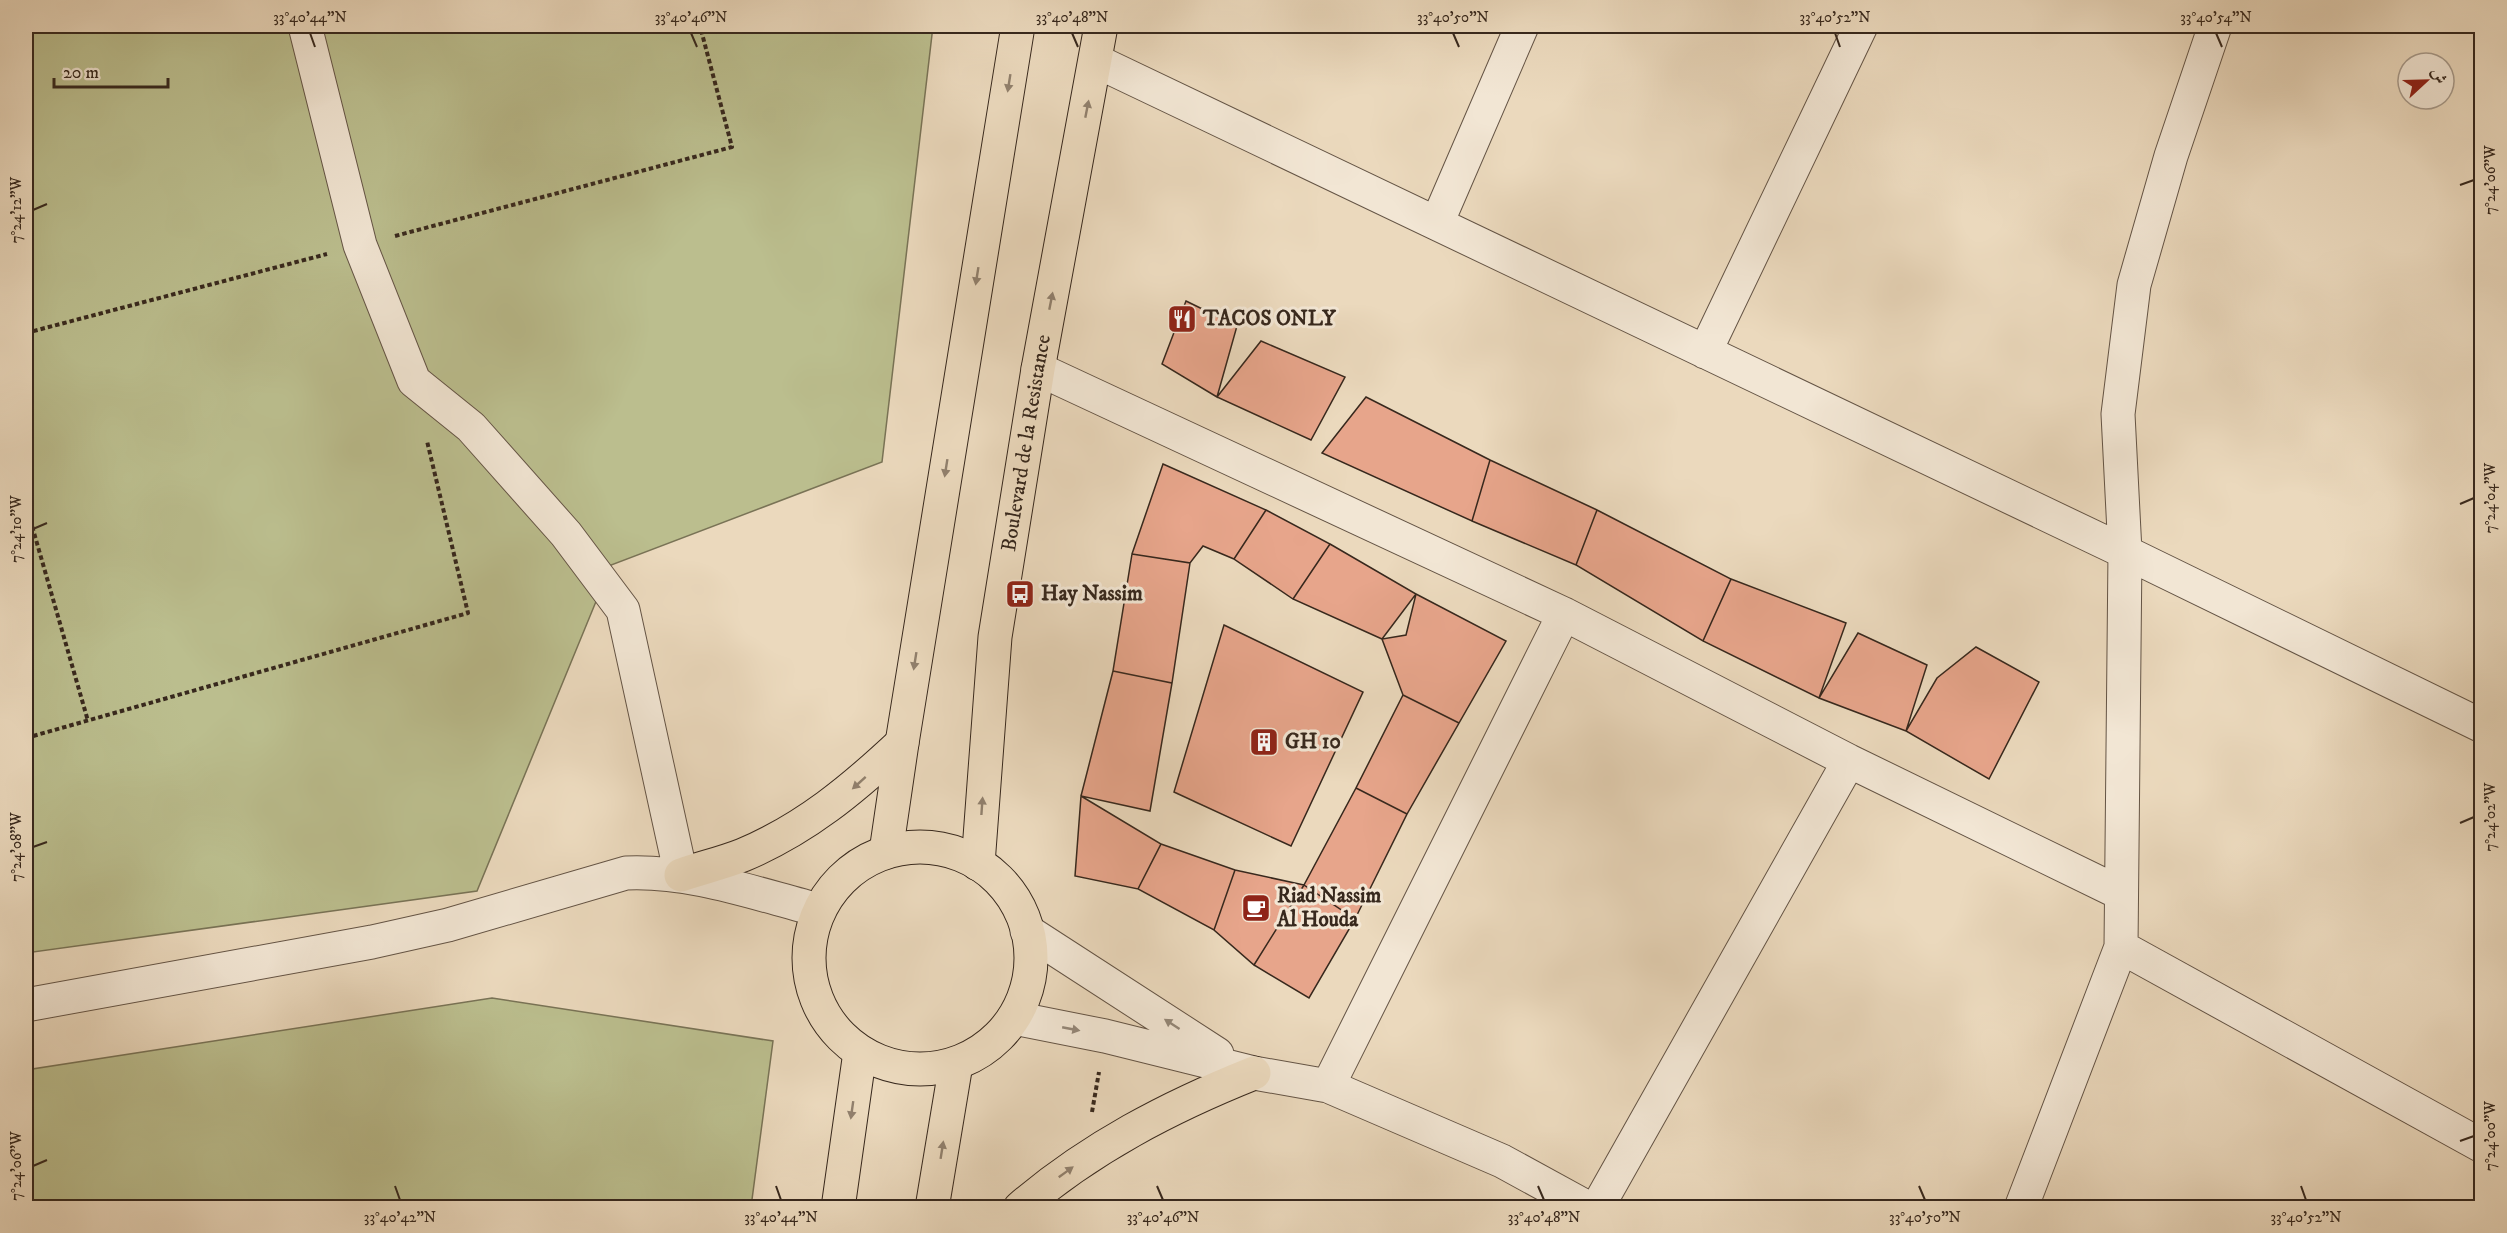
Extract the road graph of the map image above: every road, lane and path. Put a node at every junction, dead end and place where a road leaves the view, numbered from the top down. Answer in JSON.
{"nodes":[{"id":1,"x":305,"y":26,"type":"edge"},
{"id":2,"x":700,"y":26,"type":"edge"},
{"id":3,"x":1018,"y":26,"type":"edge"},
{"id":4,"x":1101,"y":26,"type":"edge"},
{"id":5,"x":1522,"y":26,"type":"edge"},
{"id":6,"x":1861,"y":26,"type":"edge"},
{"id":7,"x":2215,"y":26,"type":"edge"},
{"id":8,"x":1096,"y":61,"type":"junction"},
{"id":9,"x":1437,"y":223,"type":"junction"},
{"id":10,"x":360,"y":245,"type":"junction"},
{"id":11,"x":26,"y":333,"type":"edge"},
{"id":12,"x":1705,"y":352,"type":"junction"},
{"id":13,"x":1038,"y":369,"type":"junction"},
{"id":14,"x":427,"y":439,"type":"dead end"},
{"id":15,"x":26,"y":505,"type":"edge"},
{"id":16,"x":2125,"y":552,"type":"junction"},
{"id":17,"x":1564,"y":614,"type":"junction"},
{"id":18,"x":88,"y":721,"type":"junction"},
{"id":19,"x":2481,"y":726,"type":"edge"},
{"id":20,"x":26,"y":738,"type":"edge"},
{"id":21,"x":902,"y":743,"type":"junction"},
{"id":22,"x":1849,"y":761,"type":"junction"},
{"id":23,"x":886,"y":852,"type":"junction"},
{"id":24,"x":978,"y":864,"type":"junction"},
{"id":25,"x":681,"y":875,"type":"junction"},
{"id":26,"x":2120,"y":893,"type":"junction"},
{"id":27,"x":819,"y":910,"type":"junction"},
{"id":28,"x":1028,"y":931,"type":"junction"},
{"id":29,"x":2121,"y":947,"type":"junction"},
{"id":30,"x":26,"y":1005,"type":"edge"},
{"id":31,"x":1014,"y":1018,"type":"junction"},
{"id":32,"x":1105,"y":1036,"type":"junction"},
{"id":33,"x":860,"y":1052,"type":"junction"},
{"id":34,"x":956,"y":1064,"type":"junction"},
{"id":35,"x":1246,"y":1070,"type":"junction"},
{"id":36,"x":1328,"y":1086,"type":"junction"},
{"id":37,"x":2481,"y":1146,"type":"edge"},
{"id":38,"x":1085,"y":1158,"type":"junction"},
{"id":39,"x":838,"y":1208,"type":"edge"},
{"id":40,"x":932,"y":1208,"type":"edge"},
{"id":41,"x":1020,"y":1208,"type":"edge"},
{"id":42,"x":1588,"y":1208,"type":"edge"},
{"id":43,"x":1597,"y":1208,"type":"edge"},
{"id":44,"x":2021,"y":1208,"type":"edge"}],
"edges":[{"from":1,"to":10,"type":"street"},
{"from":2,"to":10,"type":"path"},
{"from":3,"to":21,"type":"main road","one_way":true},
{"from":4,"to":8,"type":"main road","name":"Boulevard de la Resistance"},
{"from":5,"to":9,"type":"street"},
{"from":6,"to":12,"type":"street"},
{"from":7,"to":16,"type":"street"},
{"from":8,"to":9,"type":"street"},
{"from":13,"to":8,"type":"main road","name":"Boulevard de la Resistance","one_way":true},
{"from":9,"to":12,"type":"street"},
{"from":10,"to":11,"type":"path"},
{"from":10,"to":25,"type":"street"},
{"from":12,"to":16,"type":"street"},
{"from":13,"to":17,"type":"street"},
{"from":24,"to":13,"type":"main road","name":"Boulevard de la Resistance","one_way":true},
{"from":14,"to":18,"type":"path"},
{"from":15,"to":18,"type":"path"},
{"from":16,"to":19,"type":"street"},
{"from":16,"to":26,"type":"street"},
{"from":17,"to":22,"type":"street"},
{"from":17,"to":36,"type":"street"},
{"from":18,"to":20,"type":"path"},
{"from":21,"to":23,"type":"main road"},
{"from":21,"to":25,"type":"main road","one_way":true},
{"from":22,"to":26,"type":"street"},
{"from":22,"to":43,"type":"street"},
{"from":23,"to":24,"type":"main road"},
{"from":23,"to":27,"type":"main road"},
{"from":24,"to":28,"type":"main road"},
{"from":25,"to":27,"type":"street"},
{"from":25,"to":30,"type":"street"},
{"from":26,"to":29,"type":"street"},
{"from":27,"to":33,"type":"main road"},
{"from":28,"to":31,"type":"main road"},
{"from":35,"to":28,"type":"street","one_way":true},
{"from":29,"to":37,"type":"street"},
{"from":29,"to":44,"type":"street"},
{"from":31,"to":32,"type":"street","one_way":true},
{"from":31,"to":34,"type":"main road"},
{"from":32,"to":35,"type":"street"},
{"from":32,"to":38,"type":"path"},
{"from":33,"to":34,"type":"main road"},
{"from":33,"to":39,"type":"main road","one_way":true},
{"from":40,"to":34,"type":"main road","one_way":true},
{"from":35,"to":36,"type":"street"},
{"from":35,"to":38,"type":"main road"},
{"from":36,"to":42,"type":"street"},
{"from":41,"to":38,"type":"main road","one_way":true}]}
